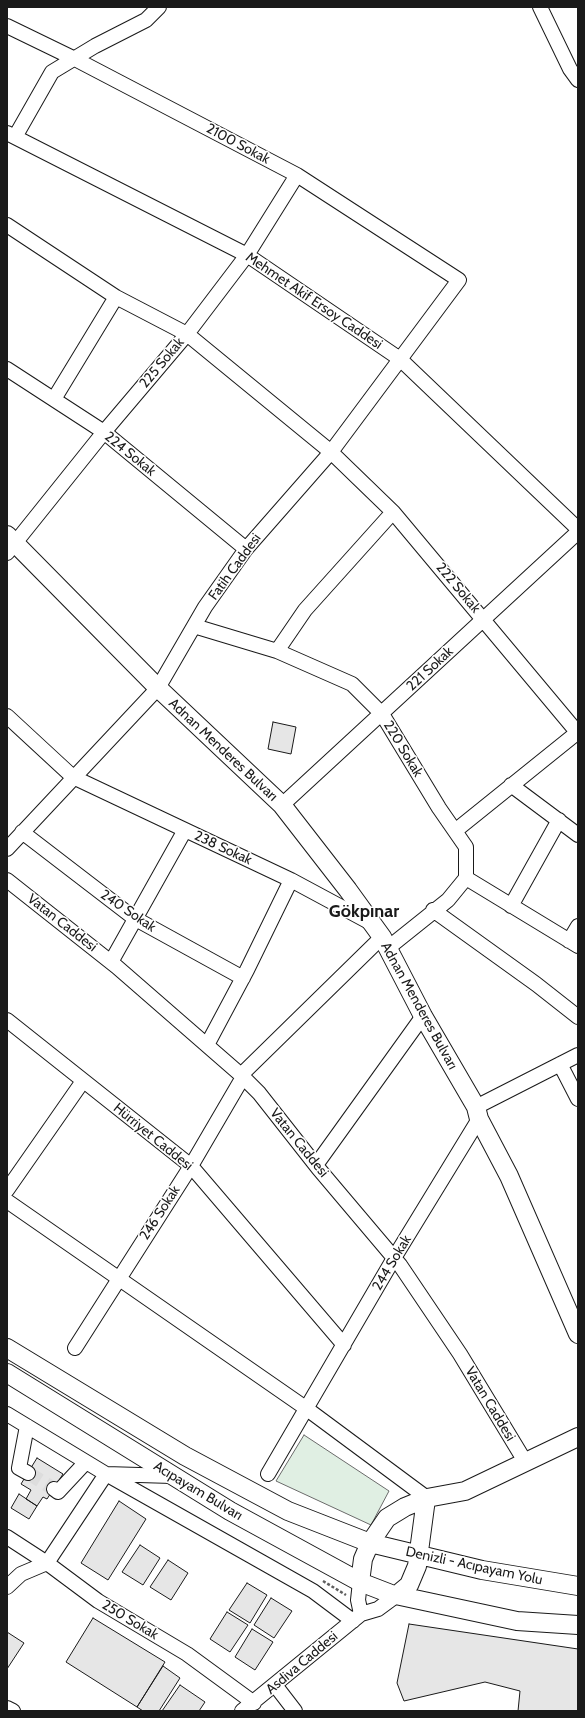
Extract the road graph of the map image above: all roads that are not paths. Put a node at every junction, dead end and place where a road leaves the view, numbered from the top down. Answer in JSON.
{"nodes":[{"id":1,"x":159,"y":7,"type":"edge"},
{"id":2,"x":540,"y":7,"type":"edge"},
{"id":3,"x":7,"y":26,"type":"edge"},
{"id":4,"x":74,"y":59,"type":"junction"},
{"id":5,"x":578,"y":80,"type":"edge"},
{"id":6,"x":11,"y":135,"type":"edge"},
{"id":7,"x":297,"y":175,"type":"junction"},
{"id":8,"x":7,"y":225,"type":"edge"},
{"id":9,"x":247,"y":255,"type":"junction"},
{"id":10,"x":459,"y":280,"type":"joint"},
{"id":11,"x":116,"y":297,"type":"junction"},
{"id":12,"x":187,"y":334,"type":"junction"},
{"id":13,"x":400,"y":359,"type":"junction"},
{"id":14,"x":7,"y":369,"type":"edge"},
{"id":15,"x":54,"y":399,"type":"junction"},
{"id":16,"x":104,"y":432,"type":"junction"},
{"id":17,"x":331,"y":452,"type":"junction"},
{"id":18,"x":393,"y":512,"type":"junction"},
{"id":19,"x":578,"y":529,"type":"edge"},
{"id":20,"x":578,"y":532,"type":"edge"},
{"id":21,"x":10,"y":543,"type":"edge"},
{"id":22,"x":246,"y":549,"type":"junction"},
{"id":23,"x":484,"y":619,"type":"junction"},
{"id":24,"x":194,"y":626,"type":"junction"},
{"id":25,"x":277,"y":651,"type":"junction"},
{"id":26,"x":158,"y":688,"type":"junction"},
{"id":27,"x":382,"y":714,"type":"junction"},
{"id":28,"x":7,"y":716,"type":"edge"},
{"id":29,"x":578,"y":732,"type":"edge"},
{"id":30,"x":73,"y":776,"type":"junction"},
{"id":31,"x":511,"y":785,"type":"junction"},
{"id":32,"x":282,"y":805,"type":"junction"},
{"id":33,"x":559,"y":820,"type":"junction"},
{"id":34,"x":185,"y":830,"type":"junction"},
{"id":35,"x":455,"y":831,"type":"junction"},
{"id":36,"x":22,"y":832,"type":"junction"},
{"id":37,"x":578,"y":835,"type":"edge"},
{"id":38,"x":7,"y":849,"type":"edge"},
{"id":39,"x":466,"y":878,"type":"junction"},
{"id":40,"x":7,"y":880,"type":"edge"},
{"id":41,"x":291,"y":880,"type":"junction"},
{"id":42,"x":511,"y":906,"type":"junction"},
{"id":43,"x":433,"y":910,"type":"junction"},
{"id":44,"x":134,"y":918,"type":"junction"},
{"id":45,"x":578,"y":926,"type":"edge"},
{"id":46,"x":380,"y":936,"type":"junction"},
{"id":47,"x":574,"y":944,"type":"edge"},
{"id":48,"x":111,"y":962,"type":"junction"},
{"id":49,"x":243,"y":978,"type":"junction"},
{"id":50,"x":423,"y":1016,"type":"junction"},
{"id":51,"x":578,"y":1017,"type":"edge"},
{"id":52,"x":7,"y":1020,"type":"edge"},
{"id":53,"x":206,"y":1045,"type":"junction"},
{"id":54,"x":578,"y":1054,"type":"edge"},
{"id":55,"x":560,"y":1064,"type":"junction"},
{"id":56,"x":242,"y":1076,"type":"junction"},
{"id":57,"x":83,"y":1081,"type":"junction"},
{"id":58,"x":578,"y":1099,"type":"edge"},
{"id":59,"x":478,"y":1113,"type":"junction"},
{"id":60,"x":316,"y":1165,"type":"junction"},
{"id":61,"x":191,"y":1166,"type":"junction"},
{"id":62,"x":7,"y":1190,"type":"edge"},
{"id":63,"x":7,"y":1201,"type":"edge"},
{"id":64,"x":394,"y":1258,"type":"junction"},
{"id":65,"x":118,"y":1278,"type":"junction"},
{"id":66,"x":578,"y":1334,"type":"edge"},
{"id":67,"x":344,"y":1345,"type":"junction"},
{"id":68,"x":7,"y":1348,"type":"edge"},
{"id":69,"x":75,"y":1348,"type":"dead end"},
{"id":70,"x":7,"y":1373,"type":"edge"},
{"id":71,"x":307,"y":1409,"type":"junction"},
{"id":72,"x":7,"y":1414,"type":"edge"},
{"id":73,"x":27,"y":1426,"type":"junction"},
{"id":74,"x":578,"y":1437,"type":"edge"},
{"id":75,"x":86,"y":1462,"type":"junction"},
{"id":76,"x":526,"y":1463,"type":"junction"},
{"id":77,"x":28,"y":1473,"type":"tunnel mouth"},
{"id":78,"x":106,"y":1474,"type":"junction"},
{"id":79,"x":268,"y":1474,"type":"dead end"},
{"id":80,"x":172,"y":1476,"type":"junction"},
{"id":81,"x":54,"y":1489,"type":"dead end"},
{"id":82,"x":427,"y":1498,"type":"junction"},
{"id":83,"x":7,"y":1537,"type":"edge"},
{"id":84,"x":370,"y":1543,"type":"junction"},
{"id":85,"x":419,"y":1555,"type":"junction"},
{"id":86,"x":47,"y":1563,"type":"junction"},
{"id":87,"x":360,"y":1582,"type":"junction"},
{"id":88,"x":578,"y":1586,"type":"edge"},
{"id":89,"x":7,"y":1587,"type":"edge"},
{"id":90,"x":397,"y":1595,"type":"junction"},
{"id":91,"x":357,"y":1617,"type":"junction"},
{"id":92,"x":578,"y":1625,"type":"edge"},
{"id":93,"x":275,"y":1686,"type":"junction"},
{"id":94,"x":248,"y":1707,"type":"edge"},
{"id":95,"x":7,"y":1708,"type":"edge"},
{"id":96,"x":13,"y":1711,"type":"edge"},
{"id":97,"x":295,"y":1711,"type":"edge"}],
"edges":[{"from":1,"to":4,"type":"street"},
{"from":2,"to":5,"type":"street"},
{"from":3,"to":4,"type":"street","name":"2100 Sokak"},
{"from":4,"to":6,"type":"street"},
{"from":4,"to":7,"type":"street","name":"2100 Sokak"},
{"from":6,"to":9,"type":"street","name":"Mehmet Akif Ersoy Caddesi"},
{"from":7,"to":9,"type":"street","name":"225 Sokak"},
{"from":7,"to":10,"type":"street","name":"2100 Sokak"},
{"from":8,"to":11,"type":"street"},
{"from":9,"to":12,"type":"street","name":"225 Sokak"},
{"from":9,"to":13,"type":"street","name":"Mehmet Akif Ersoy Caddesi"},
{"from":10,"to":13,"type":"street","name":"Fatih Caddesi"},
{"from":11,"to":12,"type":"street"},
{"from":11,"to":15,"type":"street"},
{"from":12,"to":16,"type":"street","name":"225 Sokak"},
{"from":12,"to":17,"type":"street","name":"222 Sokak"},
{"from":13,"to":17,"type":"street","name":"Fatih Caddesi"},
{"from":13,"to":19,"type":"street","name":"Mehmet Akif Ersoy Caddesi"},
{"from":14,"to":15,"type":"street","name":"224 Sokak"},
{"from":15,"to":16,"type":"street","name":"224 Sokak"},
{"from":16,"to":21,"type":"street","name":"225 Sokak"},
{"from":16,"to":22,"type":"street","name":"224 Sokak"},
{"from":17,"to":18,"type":"street","name":"222 Sokak"},
{"from":17,"to":22,"type":"street","name":"Fatih Caddesi"},
{"from":18,"to":23,"type":"street","name":"222 Sokak"},
{"from":18,"to":25,"type":"street"},
{"from":20,"to":23,"type":"street","name":"221 Sokak"},
{"from":21,"to":26,"type":"main road","name":"Adnan Menderes Bulvarı"},
{"from":22,"to":24,"type":"street","name":"Fatih Caddesi"},
{"from":23,"to":27,"type":"street","name":"221 Sokak"},
{"from":23,"to":29,"type":"street","name":"222 Sokak"},
{"from":24,"to":25,"type":"street","name":"220 Sokak"},
{"from":24,"to":26,"type":"street","name":"Fatih Caddesi"},
{"from":25,"to":27,"type":"street","name":"220 Sokak"},
{"from":26,"to":30,"type":"street","name":"Fatih Caddesi"},
{"from":26,"to":32,"type":"main road","name":"Adnan Menderes Bulvarı"},
{"from":27,"to":32,"type":"street","name":"221 Sokak"},
{"from":27,"to":35,"type":"street","name":"220 Sokak"},
{"from":28,"to":30,"type":"street","name":"238 Sokak"},
{"from":29,"to":31,"type":"street"},
{"from":30,"to":34,"type":"street","name":"238 Sokak"},
{"from":30,"to":36,"type":"street","name":"Fatih Caddesi"},
{"from":31,"to":33,"type":"street"},
{"from":31,"to":35,"type":"street"},
{"from":32,"to":46,"type":"main road","name":"Adnan Menderes Bulvarı"},
{"from":33,"to":37,"type":"street"},
{"from":33,"to":42,"type":"street"},
{"from":34,"to":41,"type":"street","name":"238 Sokak"},
{"from":34,"to":44,"type":"street"},
{"from":35,"to":39,"type":"street","name":"220 Sokak"},
{"from":36,"to":38,"type":"street","name":"Fatih Caddesi"},
{"from":36,"to":44,"type":"street","name":"240 Sokak"},
{"from":39,"to":42,"type":"street"},
{"from":39,"to":43,"type":"street"},
{"from":40,"to":48,"type":"street","name":"Vatan Caddesi"},
{"from":41,"to":46,"type":"street","name":"238 Sokak"},
{"from":41,"to":49,"type":"street"},
{"from":42,"to":47,"type":"street"},
{"from":43,"to":46,"type":"street"},
{"from":43,"to":51,"type":"street"},
{"from":44,"to":48,"type":"street"},
{"from":44,"to":49,"type":"street","name":"240 Sokak"},
{"from":45,"to":47,"type":"street"},
{"from":46,"to":50,"type":"main road","name":"Adnan Menderes Bulvarı"},
{"from":46,"to":56,"type":"street","name":"246 Sokak"},
{"from":48,"to":53,"type":"street","name":"Vatan Caddesi"},
{"from":49,"to":53,"type":"street"},
{"from":50,"to":59,"type":"main road","name":"Adnan Menderes Bulvarı"},
{"from":50,"to":60,"type":"street"},
{"from":52,"to":57,"type":"street","name":"Hürriyet Caddesi"},
{"from":53,"to":56,"type":"street","name":"Vatan Caddesi"},
{"from":54,"to":55,"type":"street"},
{"from":55,"to":58,"type":"street"},
{"from":55,"to":59,"type":"street"},
{"from":56,"to":60,"type":"street","name":"Vatan Caddesi"},
{"from":56,"to":61,"type":"street","name":"246 Sokak"},
{"from":57,"to":61,"type":"street","name":"Hürriyet Caddesi"},
{"from":57,"to":62,"type":"street"},
{"from":59,"to":64,"type":"street","name":"244 Sokak"},
{"from":59,"to":66,"type":"main road","name":"Adnan Menderes Bulvarı"},
{"from":60,"to":64,"type":"street","name":"Vatan Caddesi"},
{"from":61,"to":65,"type":"street","name":"246 Sokak"},
{"from":61,"to":67,"type":"street","name":"Hürriyet Caddesi"},
{"from":63,"to":65,"type":"street"},
{"from":64,"to":67,"type":"street","name":"244 Sokak"},
{"from":64,"to":76,"type":"street","name":"Vatan Caddesi"},
{"from":65,"to":69,"type":"street","name":"246 Sokak"},
{"from":65,"to":71,"type":"street"},
{"from":67,"to":71,"type":"street","name":"244 Sokak"},
{"from":68,"to":84,"type":"main road","name":"Acıpayam Bulvarı"},
{"from":70,"to":80,"type":"main road","name":"Acıpayam Bulvarı"},
{"from":71,"to":79,"type":"street","name":"244 Sokak"},
{"from":71,"to":82,"type":"street"},
{"from":72,"to":73,"type":"street"},
{"from":73,"to":75,"type":"street"},
{"from":73,"to":77,"type":"street"},
{"from":74,"to":76,"type":"main road"},
{"from":75,"to":78,"type":"street"},
{"from":75,"to":81,"type":"street"},
{"from":76,"to":82,"type":"main road"},
{"from":78,"to":80,"type":"street"},
{"from":78,"to":86,"type":"street"},
{"from":78,"to":91,"type":"street"},
{"from":80,"to":87,"type":"main road","name":"Acıpayam Bulvarı"},
{"from":82,"to":84,"type":"main road"},
{"from":82,"to":85,"type":"main road"},
{"from":83,"to":86,"type":"street","name":"250 Sokak"},
{"from":84,"to":85,"type":"main road","name":"Denizli - Acıpayam Yolu"},
{"from":84,"to":87,"type":"main road"},
{"from":85,"to":88,"type":"main road","name":"Denizli - Acıpayam Yolu"},
{"from":85,"to":90,"type":"main road"},
{"from":86,"to":89,"type":"street"},
{"from":86,"to":94,"type":"street","name":"250 Sokak"},
{"from":87,"to":90,"type":"main road","name":"Acıpayam Bulvarı"},
{"from":87,"to":91,"type":"street"},
{"from":90,"to":91,"type":"street","name":"Asdiva Caddesi"},
{"from":90,"to":92,"type":"main road"},
{"from":91,"to":93,"type":"street","name":"Asdiva Caddesi"},
{"from":93,"to":94,"type":"street","name":"Asdiva Caddesi"},
{"from":93,"to":97,"type":"street"},
{"from":95,"to":96,"type":"street"}]}
